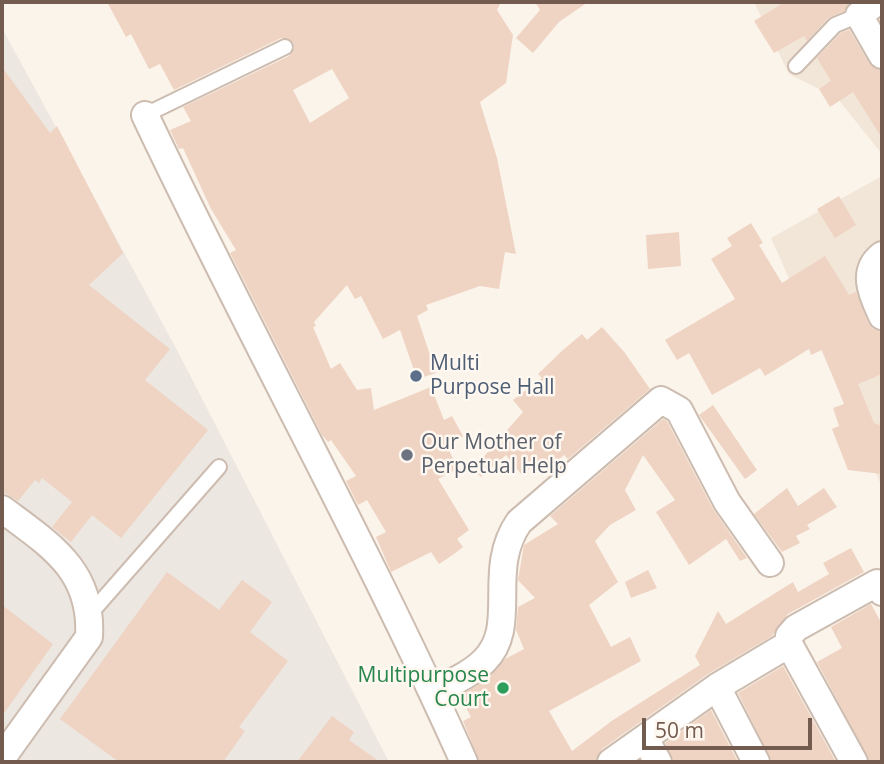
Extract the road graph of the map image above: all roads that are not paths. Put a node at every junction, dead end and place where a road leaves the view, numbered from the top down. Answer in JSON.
{"nodes":[{"id":1,"x":868,"y":8,"type":"edge"},
{"id":2,"x":285,"y":47,"type":"dead end"},
{"id":3,"x":882,"y":55,"type":"edge"},
{"id":4,"x":796,"y":66,"type":"dead end"},
{"id":5,"x":145,"y":115,"type":"joint"},
{"id":6,"x":882,"y":255,"type":"edge"},
{"id":7,"x":882,"y":316,"type":"edge"},
{"id":8,"x":219,"y":467,"type":"dead end"},
{"id":9,"x":2,"y":509,"type":"edge"},
{"id":10,"x":770,"y":562,"type":"dead end"},
{"id":11,"x":882,"y":592,"type":"edge"},
{"id":12,"x":90,"y":614,"type":"junction"},
{"id":13,"x":789,"y":643,"type":"junction"},
{"id":14,"x":717,"y":687,"type":"junction"},
{"id":15,"x":432,"y":692,"type":"junction"},
{"id":16,"x":645,"y":739,"type":"junction"},
{"id":17,"x":2,"y":758,"type":"edge"},
{"id":18,"x":464,"y":762,"type":"edge"},
{"id":19,"x":611,"y":762,"type":"edge"},
{"id":20,"x":658,"y":762,"type":"edge"},
{"id":21,"x":756,"y":762,"type":"edge"},
{"id":22,"x":854,"y":762,"type":"edge"}],
"edges":[{"from":1,"to":3,"type":"street"},
{"from":1,"to":4,"type":"lane"},
{"from":2,"to":5,"type":"lane"},
{"from":5,"to":15,"type":"street"},
{"from":6,"to":7,"type":"street"},
{"from":8,"to":12,"type":"lane"},
{"from":9,"to":12,"type":"street"},
{"from":10,"to":15,"type":"street"},
{"from":11,"to":13,"type":"street"},
{"from":12,"to":17,"type":"street"},
{"from":13,"to":14,"type":"street"},
{"from":13,"to":22,"type":"street"},
{"from":14,"to":16,"type":"street"},
{"from":14,"to":21,"type":"street"},
{"from":15,"to":18,"type":"street"},
{"from":16,"to":19,"type":"street"},
{"from":16,"to":20,"type":"street"}]}
